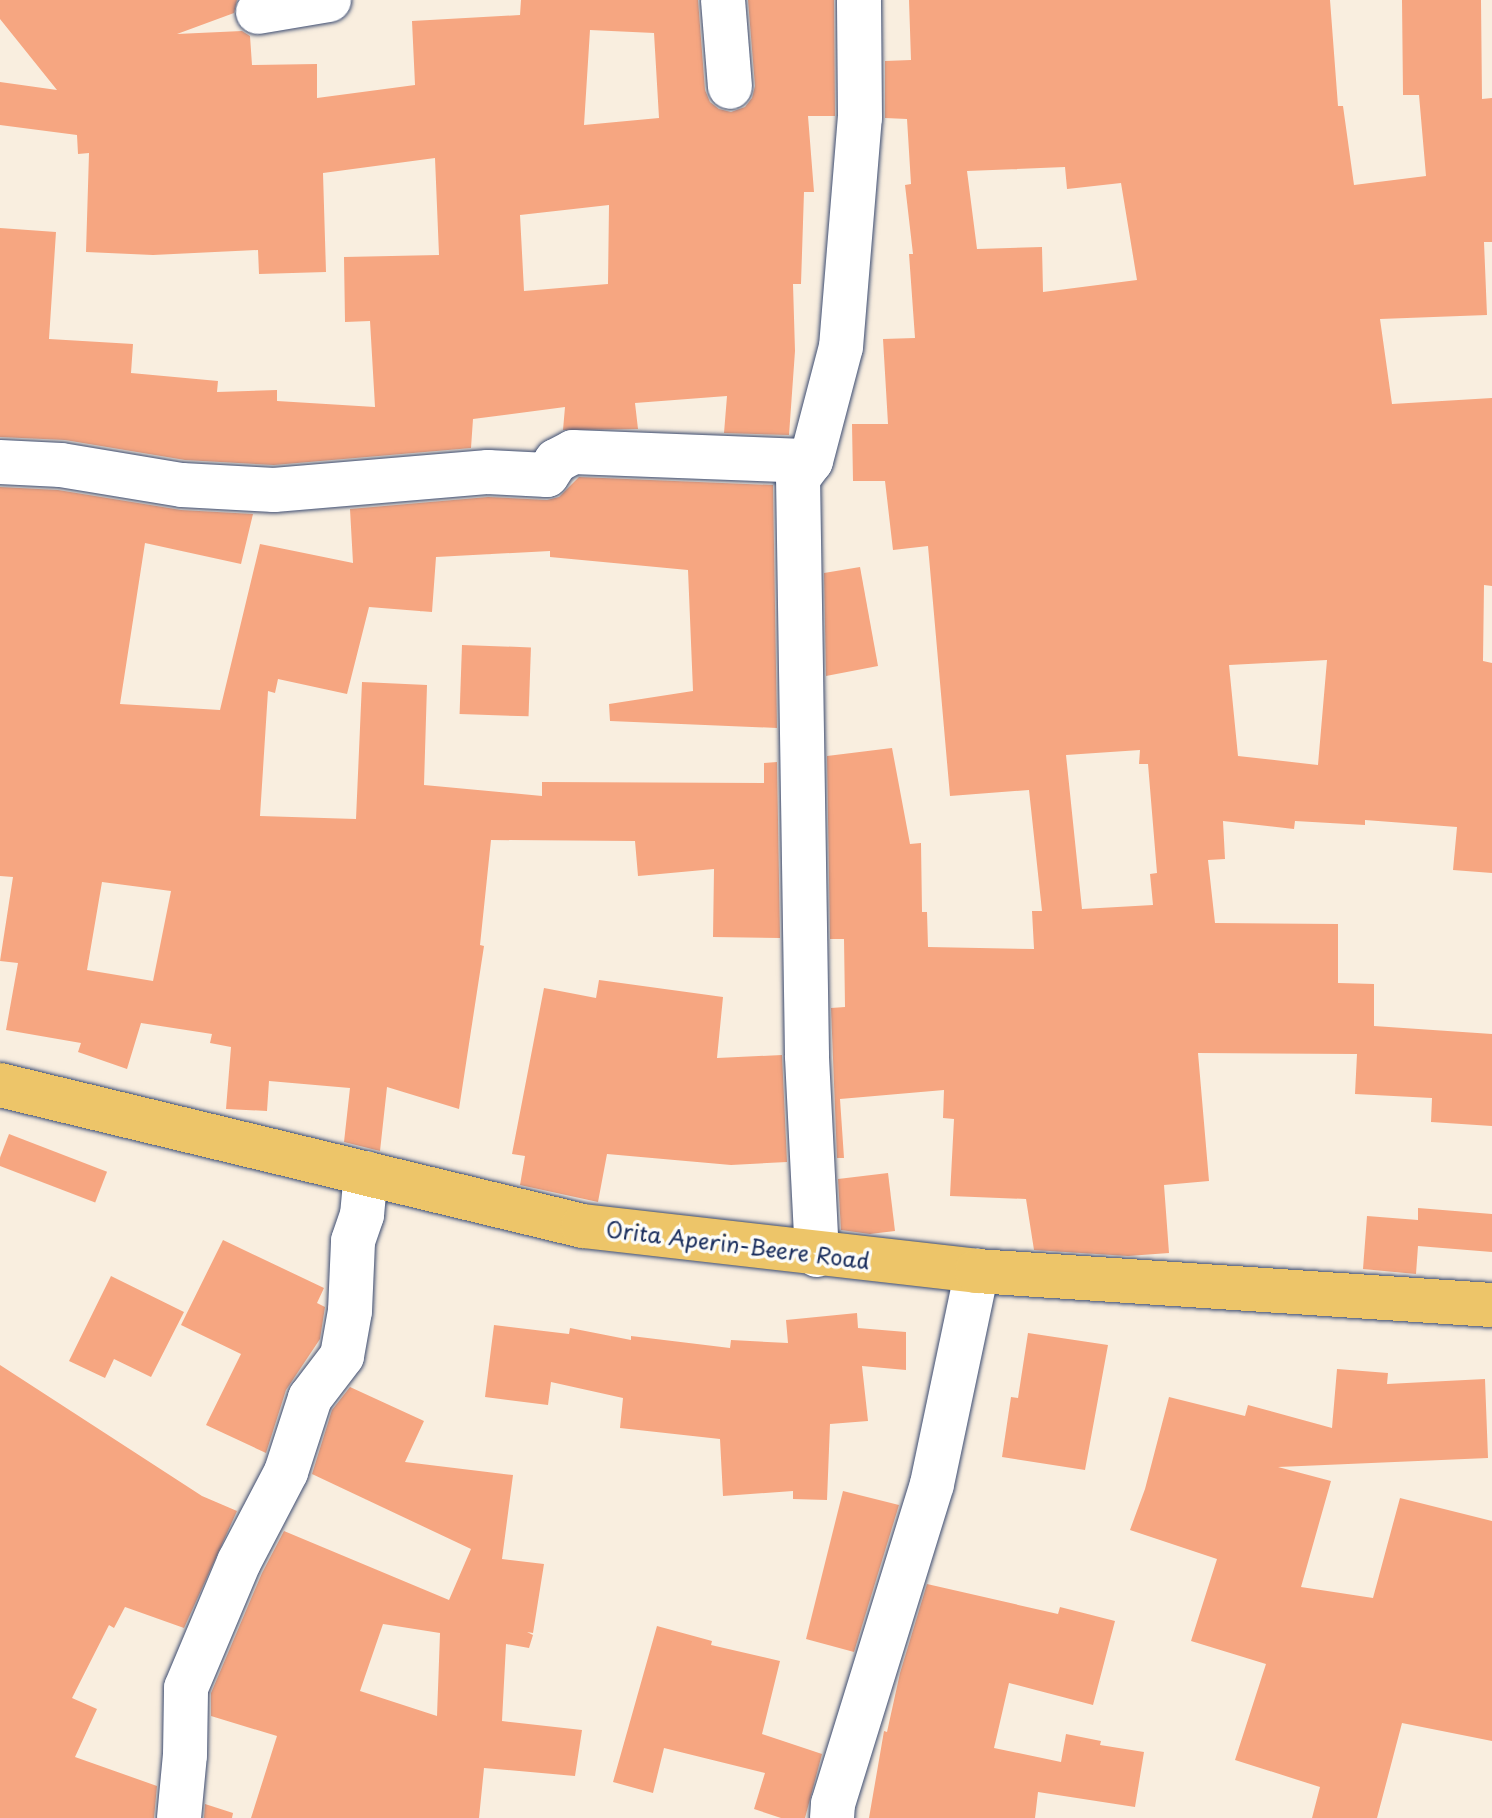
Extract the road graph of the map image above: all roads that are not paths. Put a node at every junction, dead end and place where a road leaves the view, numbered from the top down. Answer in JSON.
{"nodes":[{"id":1,"x":329,"y":0,"type":"edge"},
{"id":2,"x":723,"y":0,"type":"edge"},
{"id":3,"x":859,"y":0,"type":"edge"},
{"id":4,"x":258,"y":12,"type":"dead end"},
{"id":5,"x":730,"y":87,"type":"dead end"},
{"id":6,"x":811,"y":461,"type":"junction"},
{"id":7,"x":0,"y":462,"type":"edge"},
{"id":8,"x":0,"y":1085,"type":"edge"},
{"id":9,"x":366,"y":1173,"type":"junction"},
{"id":10,"x":817,"y":1255,"type":"junction"},
{"id":11,"x":977,"y":1271,"type":"junction"},
{"id":12,"x":1492,"y":1305,"type":"edge"},
{"id":13,"x":179,"y":1818,"type":"edge"},
{"id":14,"x":832,"y":1818,"type":"edge"}],
"edges":[{"from":1,"to":4,"type":"street"},
{"from":2,"to":5,"type":"street"},
{"from":3,"to":6,"type":"street"},
{"from":6,"to":7,"type":"street"},
{"from":6,"to":10,"type":"street"},
{"from":8,"to":9,"type":"main road","name":"Orita Aperin-Beere Road"},
{"from":9,"to":10,"type":"main road","name":"Orita Aperin-Beere Road"},
{"from":9,"to":13,"type":"street"},
{"from":10,"to":11,"type":"main road","name":"Orita Aperin-Beere Road"},
{"from":11,"to":12,"type":"main road","name":"Orita Aperin-Beere Road"},
{"from":11,"to":14,"type":"street"}]}
